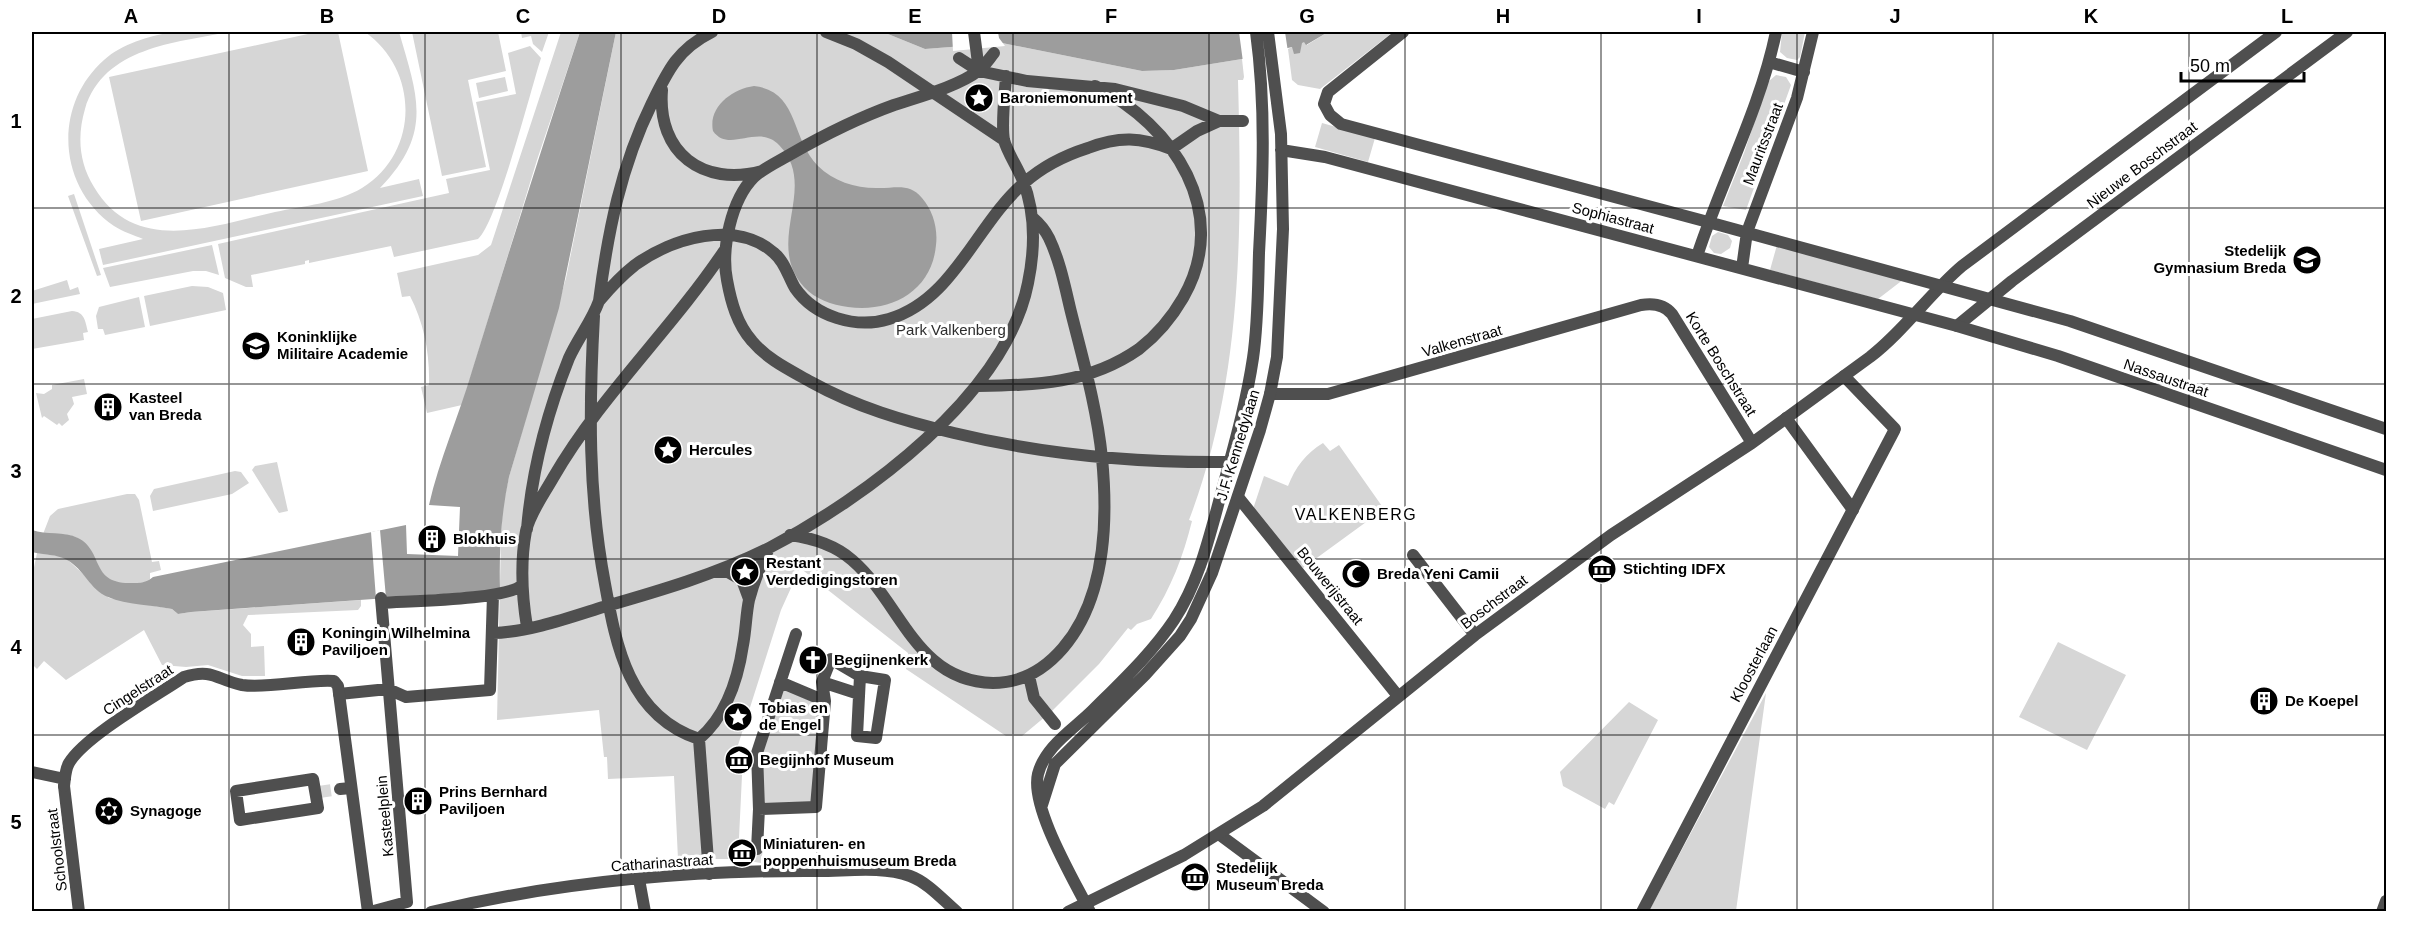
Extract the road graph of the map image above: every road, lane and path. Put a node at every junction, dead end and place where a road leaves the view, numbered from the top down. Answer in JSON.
{"nodes":[{"id":1,"x":712,"y":32,"type":"edge"},
{"id":2,"x":826,"y":32,"type":"edge"},
{"id":3,"x":974,"y":32,"type":"edge"},
{"id":4,"x":1256,"y":32,"type":"edge"},
{"id":5,"x":1268,"y":32,"type":"edge"},
{"id":6,"x":1403,"y":32,"type":"edge"},
{"id":7,"x":1776,"y":32,"type":"edge"},
{"id":8,"x":1813,"y":32,"type":"edge"},
{"id":9,"x":2276,"y":32,"type":"edge"},
{"id":10,"x":2347,"y":32,"type":"edge"},
{"id":11,"x":994,"y":53,"type":"dead end"},
{"id":12,"x":959,"y":58,"type":"dead end"},
{"id":13,"x":1769,"y":62,"type":"junction"},
{"id":14,"x":1266,"y":63,"type":"junction"},
{"id":15,"x":979,"y":71,"type":"junction"},
{"id":16,"x":1804,"y":72,"type":"junction"},
{"id":17,"x":1006,"y":76,"type":"junction"},
{"id":18,"x":662,"y":83,"type":"junction"},
{"id":19,"x":1095,"y":86,"type":"junction"},
{"id":20,"x":931,"y":92,"type":"junction"},
{"id":21,"x":1219,"y":121,"type":"junction"},
{"id":22,"x":1243,"y":121,"type":"dead end"},
{"id":23,"x":1004,"y":140,"type":"junction"},
{"id":24,"x":1171,"y":149,"type":"junction"},
{"id":25,"x":1281,"y":150,"type":"junction"},
{"id":26,"x":764,"y":170,"type":"junction"},
{"id":27,"x":1024,"y":183,"type":"junction"},
{"id":28,"x":1032,"y":217,"type":"junction"},
{"id":29,"x":1708,"y":222,"type":"junction"},
{"id":30,"x":1747,"y":232,"type":"junction"},
{"id":31,"x":727,"y":235,"type":"junction"},
{"id":32,"x":724,"y":251,"type":"junction"},
{"id":33,"x":1697,"y":256,"type":"junction"},
{"id":34,"x":1742,"y":268,"type":"junction"},
{"id":35,"x":1941,"y":285,"type":"junction"},
{"id":36,"x":1966,"y":292,"type":"joint"},
{"id":37,"x":1990,"y":298,"type":"junction"},
{"id":38,"x":599,"y":301,"type":"junction"},
{"id":39,"x":1660,"y":306,"type":"joint"},
{"id":40,"x":1914,"y":314,"type":"junction"},
{"id":41,"x":594,"y":315,"type":"junction"},
{"id":42,"x":1935,"y":320,"type":"joint"},
{"id":43,"x":1957,"y":326,"type":"junction"},
{"id":44,"x":1087,"y":374,"type":"junction"},
{"id":45,"x":1844,"y":376,"type":"junction"},
{"id":46,"x":978,"y":386,"type":"junction"},
{"id":47,"x":1248,"y":390,"type":"junction"},
{"id":48,"x":1270,"y":394,"type":"junction"},
{"id":49,"x":1786,"y":418,"type":"junction"},
{"id":50,"x":590,"y":421,"type":"junction"},
{"id":51,"x":936,"y":429,"type":"junction"},
{"id":52,"x":2386,"y":429,"type":"edge"},
{"id":53,"x":1752,"y":443,"type":"junction"},
{"id":54,"x":1102,"y":458,"type":"junction"},
{"id":55,"x":1230,"y":462,"type":"junction"},
{"id":56,"x":2386,"y":470,"type":"edge"},
{"id":57,"x":1238,"y":497,"type":"junction"},
{"id":58,"x":1852,"y":510,"type":"junction"},
{"id":59,"x":527,"y":530,"type":"junction"},
{"id":60,"x":790,"y":536,"type":"junction"},
{"id":61,"x":769,"y":548,"type":"junction"},
{"id":62,"x":1413,"y":555,"type":"dead end"},
{"id":63,"x":709,"y":572,"type":"junction"},
{"id":64,"x":522,"y":585,"type":"junction"},
{"id":65,"x":496,"y":595,"type":"junction"},
{"id":66,"x":749,"y":602,"type":"junction"},
{"id":67,"x":609,"y":606,"type":"junction"},
{"id":68,"x":527,"y":627,"type":"junction"},
{"id":69,"x":493,"y":633,"type":"junction"},
{"id":70,"x":796,"y":634,"type":"dead end"},
{"id":71,"x":1475,"y":635,"type":"junction"},
{"id":72,"x":860,"y":676,"type":"junction"},
{"id":73,"x":1029,"y":676,"type":"junction"},
{"id":74,"x":331,"y":680,"type":"joint"},
{"id":75,"x":780,"y":682,"type":"junction"},
{"id":76,"x":822,"y":682,"type":"junction"},
{"id":77,"x":388,"y":689,"type":"junction"},
{"id":78,"x":339,"y":694,"type":"junction"},
{"id":79,"x":859,"y":694,"type":"junction"},
{"id":80,"x":1398,"y":696,"type":"junction"},
{"id":81,"x":825,"y":701,"type":"junction"},
{"id":82,"x":1055,"y":724,"type":"dead end"},
{"id":83,"x":699,"y":739,"type":"junction"},
{"id":84,"x":32,"y":772,"type":"edge"},
{"id":85,"x":65,"y":782,"type":"junction"},
{"id":86,"x":317,"y":793,"type":"joint"},
{"id":87,"x":1042,"y":805,"type":"junction"},
{"id":88,"x":759,"y":809,"type":"junction"},
{"id":89,"x":1220,"y":835,"type":"junction"},
{"id":90,"x":756,"y":861,"type":"junction"},
{"id":91,"x":709,"y":874,"type":"junction"},
{"id":92,"x":639,"y":879,"type":"junction"},
{"id":93,"x":2386,"y":901,"type":"edge"},
{"id":94,"x":1088,"y":907,"type":"edge"},
{"id":95,"x":79,"y":912,"type":"edge"},
{"id":96,"x":369,"y":912,"type":"edge"},
{"id":97,"x":431,"y":912,"type":"edge"},
{"id":98,"x":645,"y":912,"type":"edge"},
{"id":99,"x":957,"y":912,"type":"edge"},
{"id":100,"x":1068,"y":912,"type":"edge"},
{"id":101,"x":1324,"y":912,"type":"edge"},
{"id":102,"x":1642,"y":912,"type":"edge"},
{"id":103,"x":2382,"y":912,"type":"edge"}],
"edges":[{"from":1,"to":18,"type":"street"},
{"from":2,"to":20,"type":"street"},
{"from":3,"to":15,"type":"street"},
{"from":4,"to":14,"type":"street","name":"J.F. Kennedylaan"},
{"from":5,"to":14,"type":"street","name":"J.F. Kennedylaan"},
{"from":6,"to":29,"type":"street","name":"Sophiastraat"},
{"from":7,"to":13,"type":"street","name":"Mauritsstraat"},
{"from":8,"to":16,"type":"street","name":"Mauritsstraat"},
{"from":9,"to":35,"type":"street","name":"Nieuwe Boschstraat"},
{"from":10,"to":37,"type":"street","name":"Nieuwe Boschstraat"},
{"from":11,"to":15,"type":"street"},
{"from":12,"to":15,"type":"street"},
{"from":13,"to":16,"type":"street"},
{"from":13,"to":29,"type":"street","name":"Mauritsstraat"},
{"from":14,"to":25,"type":"street","name":"J.F. Kennedylaan"},
{"from":14,"to":47,"type":"street","name":"J.F. Kennedylaan"},
{"from":15,"to":17,"type":"street"},
{"from":15,"to":20,"type":"street"},
{"from":16,"to":30,"type":"street","name":"Mauritsstraat"},
{"from":17,"to":19,"type":"street"},
{"from":17,"to":23,"type":"street"},
{"from":18,"to":26,"type":"street"},
{"from":18,"to":38,"type":"street"},
{"from":19,"to":21,"type":"street"},
{"from":19,"to":24,"type":"street"},
{"from":20,"to":23,"type":"street"},
{"from":20,"to":26,"type":"street"},
{"from":21,"to":22,"type":"street"},
{"from":21,"to":24,"type":"street"},
{"from":23,"to":27,"type":"street"},
{"from":24,"to":27,"type":"street"},
{"from":24,"to":44,"type":"street"},
{"from":25,"to":33,"type":"street","name":"Sophiastraat"},
{"from":25,"to":48,"type":"street","name":"J.F. Kennedylaan"},
{"from":26,"to":31,"type":"street"},
{"from":27,"to":28,"type":"street"},
{"from":27,"to":31,"type":"street"},
{"from":28,"to":44,"type":"street"},
{"from":28,"to":46,"type":"street"},
{"from":29,"to":30,"type":"street","name":"Sophiastraat"},
{"from":29,"to":33,"type":"street","name":"Mauritsstraat"},
{"from":30,"to":34,"type":"street","name":"Mauritsstraat"},
{"from":30,"to":35,"type":"street","name":"Sophiastraat"},
{"from":31,"to":32,"type":"street"},
{"from":31,"to":38,"type":"street"},
{"from":32,"to":50,"type":"street"},
{"from":32,"to":51,"type":"street"},
{"from":33,"to":34,"type":"street","name":"Sophiastraat"},
{"from":34,"to":40,"type":"street","name":"Sophiastraat"},
{"from":35,"to":36,"type":"street","name":"Sophiastraat"},
{"from":35,"to":40,"type":"street","name":"Nieuwe Boschstraat"},
{"from":36,"to":37,"type":"street","name":"Nassaustraat"},
{"from":37,"to":43,"type":"street","name":"Nieuwe Boschstraat"},
{"from":37,"to":52,"type":"street","name":"Nassaustraat"},
{"from":38,"to":41,"type":"street"},
{"from":39,"to":48,"type":"street","name":"Valkenstraat"},
{"from":39,"to":53,"type":"street","name":"Korte Boschstraat"},
{"from":40,"to":42,"type":"street","name":"Sophiastraat"},
{"from":40,"to":45,"type":"street","name":"Boschstraat"},
{"from":41,"to":50,"type":"street"},
{"from":41,"to":59,"type":"street"},
{"from":42,"to":43,"type":"street","name":"Nassaustraat"},
{"from":43,"to":56,"type":"street","name":"Nassaustraat"},
{"from":44,"to":46,"type":"street"},
{"from":44,"to":54,"type":"street"},
{"from":45,"to":49,"type":"street","name":"Boschstraat"},
{"from":45,"to":58,"type":"street","name":"Kloosterlaan"},
{"from":46,"to":51,"type":"street"},
{"from":47,"to":48,"type":"street","name":"Valkenstraat"},
{"from":47,"to":55,"type":"street","name":"J.F. Kennedylaan"},
{"from":48,"to":57,"type":"street","name":"J.F. Kennedylaan"},
{"from":49,"to":53,"type":"street","name":"Boschstraat"},
{"from":49,"to":58,"type":"street"},
{"from":50,"to":59,"type":"street"},
{"from":50,"to":67,"type":"street"},
{"from":51,"to":54,"type":"street"},
{"from":51,"to":60,"type":"street"},
{"from":53,"to":71,"type":"street","name":"Boschstraat"},
{"from":54,"to":55,"type":"street"},
{"from":54,"to":73,"type":"street"},
{"from":55,"to":87,"type":"street","name":"J.F. Kennedylaan"},
{"from":57,"to":80,"type":"street","name":"Bouwerijstraat"},
{"from":57,"to":87,"type":"street","name":"J.F. Kennedylaan"},
{"from":58,"to":102,"type":"street","name":"Kloosterlaan"},
{"from":59,"to":64,"type":"street"},
{"from":60,"to":61,"type":"street"},
{"from":60,"to":73,"type":"street"},
{"from":61,"to":63,"type":"street"},
{"from":61,"to":66,"type":"street"},
{"from":62,"to":71,"type":"street"},
{"from":63,"to":66,"type":"street"},
{"from":63,"to":67,"type":"street"},
{"from":64,"to":65,"type":"street","name":"Kasteelplein"},
{"from":64,"to":68,"type":"street"},
{"from":65,"to":69,"type":"street"},
{"from":65,"to":77,"type":"street","name":"Kasteelplein"},
{"from":66,"to":83,"type":"street"},
{"from":67,"to":68,"type":"street"},
{"from":67,"to":83,"type":"street"},
{"from":68,"to":69,"type":"street"},
{"from":69,"to":77,"type":"street"},
{"from":70,"to":75,"type":"street"},
{"from":71,"to":80,"type":"street","name":"Boschstraat"},
{"from":72,"to":76,"type":"street"},
{"from":72,"to":79,"type":"street"},
{"from":72,"to":79,"type":"street"},
{"from":73,"to":82,"type":"street"},
{"from":74,"to":78,"type":"street","name":"Kasteelplein"},
{"from":74,"to":85,"type":"street","name":"Cingelstraat"},
{"from":75,"to":81,"type":"street"},
{"from":75,"to":88,"type":"street"},
{"from":76,"to":79,"type":"street"},
{"from":76,"to":81,"type":"street"},
{"from":77,"to":78,"type":"street"},
{"from":77,"to":96,"type":"street","name":"Kasteelplein"},
{"from":78,"to":96,"type":"street","name":"Kasteelplein"},
{"from":80,"to":89,"type":"street","name":"Boschstraat"},
{"from":81,"to":88,"type":"street"},
{"from":83,"to":91,"type":"street"},
{"from":84,"to":85,"type":"street"},
{"from":85,"to":95,"type":"street","name":"Schoolstraat"},
{"from":86,"to":86,"type":"street"},
{"from":87,"to":94,"type":"street","name":"J.F. Kennedylaan"},
{"from":88,"to":90,"type":"street"},
{"from":89,"to":94,"type":"street","name":"Boschstraat"},
{"from":89,"to":101,"type":"street"},
{"from":90,"to":91,"type":"street","name":"Catharinastraat"},
{"from":90,"to":99,"type":"street","name":"Catharinastraat"},
{"from":91,"to":92,"type":"street","name":"Catharinastraat"},
{"from":92,"to":97,"type":"street","name":"Catharinastraat"},
{"from":92,"to":98,"type":"street"},
{"from":93,"to":103,"type":"street"},
{"from":94,"to":100,"type":"street","name":"Boschstraat"}]}
